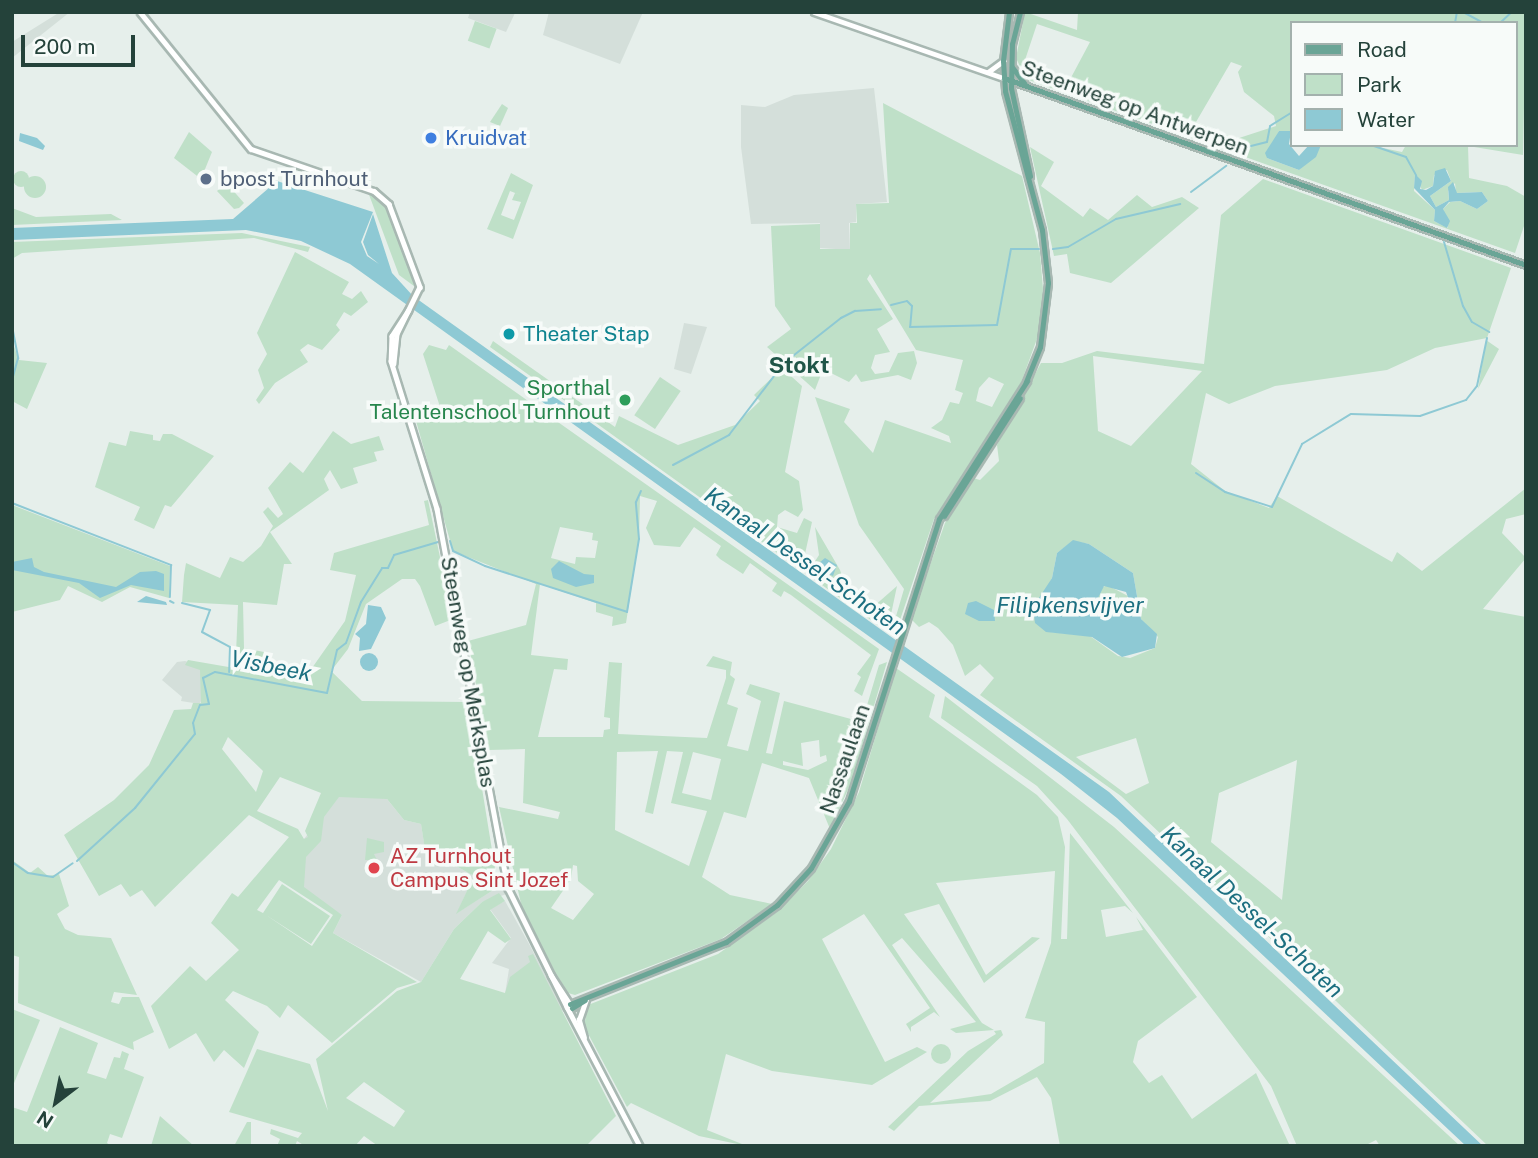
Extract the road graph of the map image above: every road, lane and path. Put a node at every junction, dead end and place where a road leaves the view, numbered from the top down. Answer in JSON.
{"nodes":[{"id":1,"x":140,"y":12,"type":"edge"},
{"id":2,"x":814,"y":12,"type":"edge"},
{"id":3,"x":1009,"y":12,"type":"edge"},
{"id":4,"x":1020,"y":12,"type":"edge"},
{"id":5,"x":1014,"y":34,"type":"junction"},
{"id":6,"x":1003,"y":61,"type":"junction"},
{"id":7,"x":1010,"y":64,"type":"junction"},
{"id":8,"x":987,"y":72,"type":"junction"},
{"id":9,"x":1004,"y":78,"type":"junction"},
{"id":10,"x":1011,"y":80,"type":"junction"},
{"id":11,"x":1027,"y":87,"type":"junction"},
{"id":12,"x":1014,"y":102,"type":"junction"},
{"id":13,"x":1031,"y":186,"type":"junction"},
{"id":14,"x":1526,"y":264,"type":"edge"},
{"id":15,"x":548,"y":972,"type":"junction"},
{"id":16,"x":594,"y":995,"type":"junction"},
{"id":17,"x":566,"y":997,"type":"junction"},
{"id":18,"x":577,"y":1000,"type":"junction"},
{"id":19,"x":586,"y":1000,"type":"junction"},
{"id":20,"x":569,"y":1006,"type":"junction"},
{"id":21,"x":584,"y":1039,"type":"junction"},
{"id":22,"x":640,"y":1146,"type":"edge"}],
"edges":[{"from":1,"to":15,"type":"street","name":"Steenweg op Merksplas"},
{"from":2,"to":8,"type":"street","name":"Steenweg op Antwerpen"},
{"from":3,"to":5,"type":"main road"},
{"from":3,"to":6,"type":"main road","name":"Nassaulaan"},
{"from":4,"to":5,"type":"main road"},
{"from":5,"to":7,"type":"main road","name":"Nassaulaan"},
{"from":6,"to":8,"type":"street"},
{"from":6,"to":9,"type":"main road","name":"Nassaulaan"},
{"from":7,"to":10,"type":"main road","name":"Nassaulaan"},
{"from":7,"to":11,"type":"main road"},
{"from":8,"to":9,"type":"street","name":"Steenweg op Antwerpen"},
{"from":9,"to":10,"type":"main road","name":"Steenweg op Antwerpen"},
{"from":9,"to":13,"type":"main road","name":"Nassaulaan"},
{"from":10,"to":11,"type":"main road","name":"Steenweg op Antwerpen"},
{"from":10,"to":12,"type":"main road","name":"Nassaulaan"},
{"from":11,"to":12,"type":"main road"},
{"from":11,"to":14,"type":"main road","name":"Steenweg op Antwerpen"},
{"from":12,"to":13,"type":"main road","name":"Nassaulaan"},
{"from":13,"to":16,"type":"main road","name":"Nassaulaan"},
{"from":15,"to":17,"type":"street","name":"Steenweg op Merksplas"},
{"from":15,"to":20,"type":"street","name":"Steenweg op Merksplas"},
{"from":16,"to":18,"type":"main road","name":"Nassaulaan"},
{"from":16,"to":19,"type":"main road","name":"Nassaulaan"},
{"from":17,"to":18,"type":"street"},
{"from":17,"to":20,"type":"street","name":"Steenweg op Merksplas"},
{"from":18,"to":20,"type":"main road","name":"Nassaulaan"},
{"from":19,"to":20,"type":"main road","name":"Nassaulaan"},
{"from":19,"to":21,"type":"street"},
{"from":20,"to":21,"type":"street"},
{"from":21,"to":22,"type":"street"}]}
